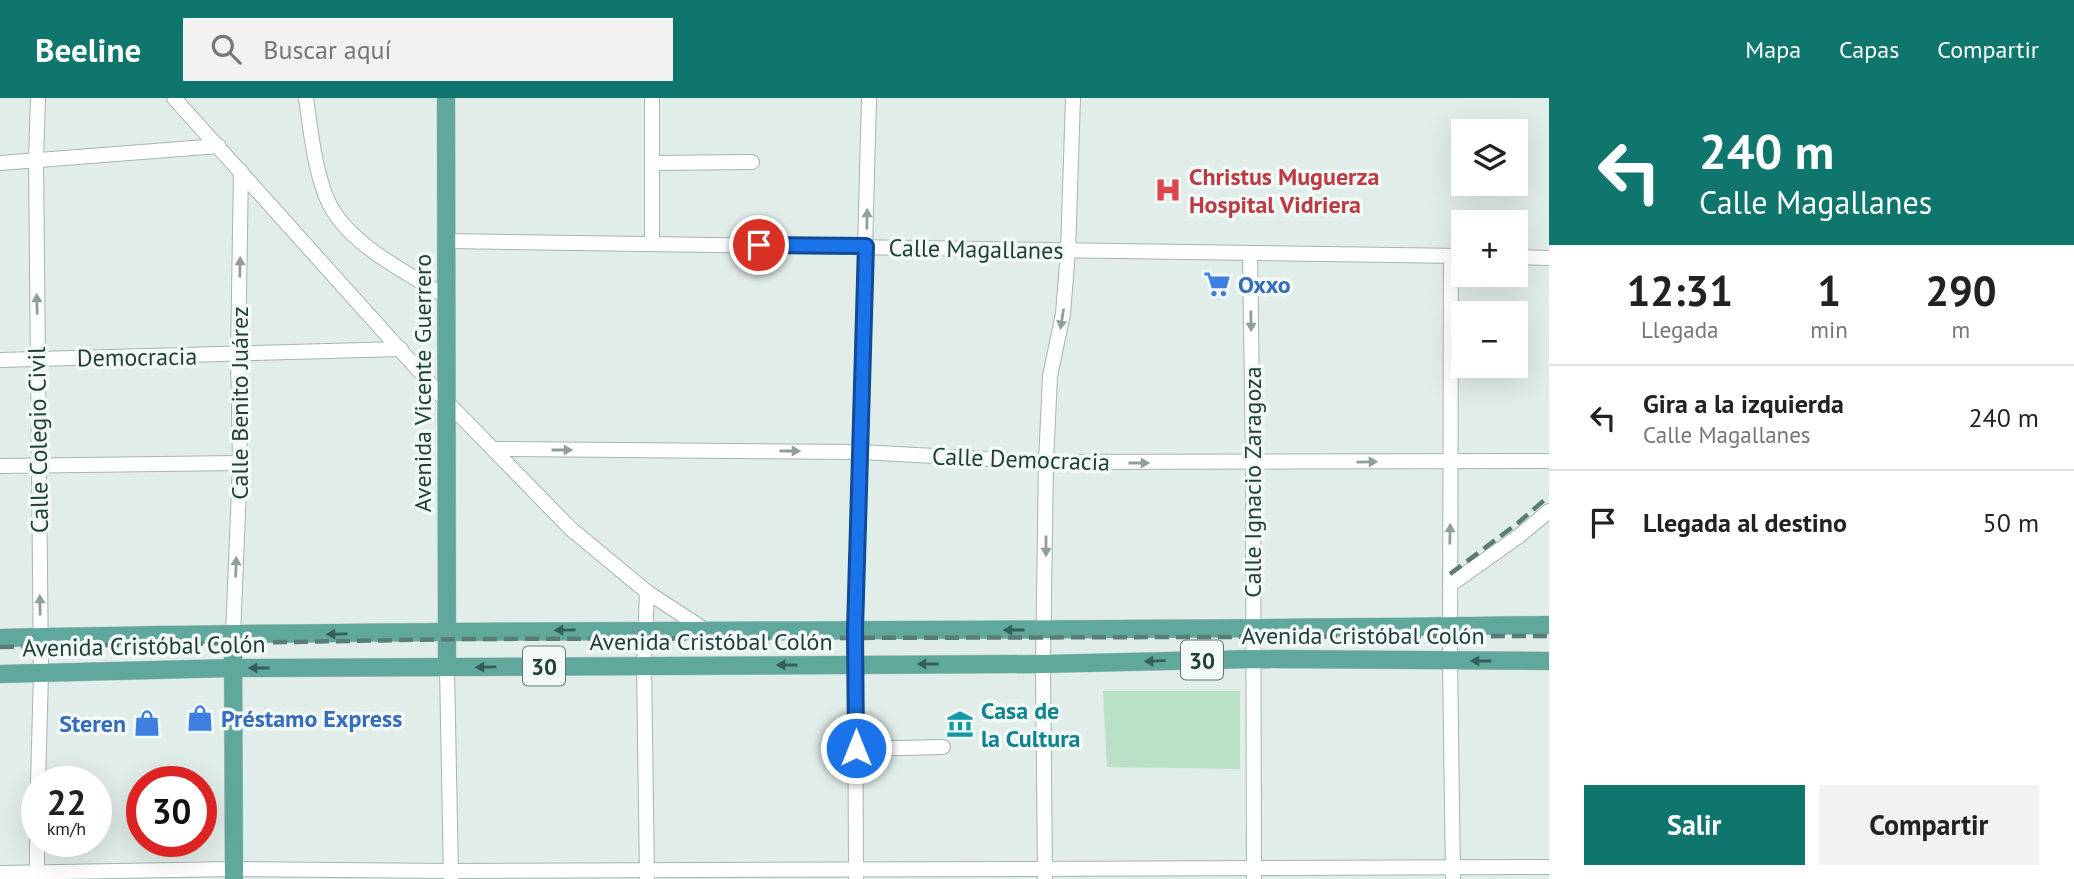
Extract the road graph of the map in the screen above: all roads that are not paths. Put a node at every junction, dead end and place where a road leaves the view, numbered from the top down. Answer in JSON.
{"nodes":[{"id":1,"x":37,"y":98,"type":"edge"},
{"id":2,"x":174,"y":98,"type":"edge"},
{"id":3,"x":306,"y":98,"type":"edge"},
{"id":4,"x":446,"y":98,"type":"edge"},
{"id":5,"x":652,"y":98,"type":"edge"},
{"id":6,"x":869,"y":98,"type":"edge"},
{"id":7,"x":1073,"y":98,"type":"edge"},
{"id":8,"x":219,"y":146,"type":"junction"},
{"id":9,"x":36,"y":160,"type":"junction"},
{"id":10,"x":752,"y":162,"type":"dead end"},
{"id":11,"x":0,"y":163,"type":"edge"},
{"id":12,"x":652,"y":163,"type":"junction"},
{"id":13,"x":241,"y":171,"type":"junction"},
{"id":14,"x":447,"y":241,"type":"junction"},
{"id":15,"x":652,"y":243,"type":"junction"},
{"id":16,"x":866,"y":246,"type":"junction"},
{"id":17,"x":1068,"y":251,"type":"junction"},
{"id":18,"x":1250,"y":253,"type":"junction"},
{"id":19,"x":1451,"y":256,"type":"edge"},
{"id":20,"x":1528,"y":257,"type":"edge"},
{"id":21,"x":1549,"y":257,"type":"edge"},
{"id":22,"x":1456,"y":287,"type":"edge"},
{"id":23,"x":448,"y":298,"type":"junction"},
{"id":24,"x":401,"y":349,"type":"junction"},
{"id":25,"x":238,"y":355,"type":"junction"},
{"id":26,"x":38,"y":359,"type":"junction"},
{"id":27,"x":0,"y":360,"type":"edge"},
{"id":28,"x":447,"y":402,"type":"junction"},
{"id":29,"x":494,"y":449,"type":"junction"},
{"id":30,"x":860,"y":452,"type":"junction"},
{"id":31,"x":1451,"y":461,"type":"junction"},
{"id":32,"x":1549,"y":461,"type":"edge"},
{"id":33,"x":1046,"y":462,"type":"junction"},
{"id":34,"x":240,"y":463,"type":"junction"},
{"id":35,"x":1253,"y":463,"type":"junction"},
{"id":36,"x":39,"y":465,"type":"junction"},
{"id":37,"x":0,"y":466,"type":"edge"},
{"id":38,"x":1549,"y":511,"type":"edge"},
{"id":39,"x":1450,"y":585,"type":"junction"},
{"id":40,"x":647,"y":592,"type":"junction"},
{"id":41,"x":1549,"y":625,"type":"edge"},
{"id":42,"x":1450,"y":626,"type":"junction"},
{"id":43,"x":1045,"y":629,"type":"junction"},
{"id":44,"x":1253,"y":629,"type":"junction"},
{"id":45,"x":645,"y":630,"type":"junction"},
{"id":46,"x":855,"y":630,"type":"junction"},
{"id":47,"x":446,"y":631,"type":"junction"},
{"id":48,"x":707,"y":631,"type":"junction"},
{"id":49,"x":233,"y":636,"type":"junction"},
{"id":50,"x":40,"y":637,"type":"junction"},
{"id":51,"x":0,"y":638,"type":"edge"},
{"id":52,"x":1253,"y":659,"type":"junction"},
{"id":53,"x":1450,"y":660,"type":"junction"},
{"id":54,"x":1549,"y":661,"type":"edge"},
{"id":55,"x":856,"y":664,"type":"junction"},
{"id":56,"x":1043,"y":664,"type":"junction"},
{"id":57,"x":645,"y":665,"type":"junction"},
{"id":58,"x":447,"y":667,"type":"junction"},
{"id":59,"x":232,"y":668,"type":"junction"},
{"id":60,"x":41,"y":673,"type":"junction"},
{"id":61,"x":0,"y":674,"type":"edge"},
{"id":62,"x":943,"y":747,"type":"dead end"},
{"id":63,"x":856,"y":748,"type":"junction"},
{"id":64,"x":38,"y":766,"type":"edge"},
{"id":65,"x":37,"y":857,"type":"edge"},
{"id":66,"x":1549,"y":867,"type":"edge"},
{"id":67,"x":0,"y":873,"type":"edge"},
{"id":68,"x":1453,"y":873,"type":"edge"},
{"id":69,"x":234,"y":874,"type":"edge"},
{"id":70,"x":647,"y":874,"type":"edge"},
{"id":71,"x":1045,"y":874,"type":"edge"},
{"id":72,"x":1254,"y":874,"type":"edge"},
{"id":73,"x":451,"y":875,"type":"edge"},
{"id":74,"x":856,"y":875,"type":"edge"},
{"id":75,"x":37,"y":876,"type":"edge"}],
"edges":[{"from":1,"to":9,"type":"street","name":"Calle Colegio Civil"},
{"from":2,"to":8,"type":"street"},
{"from":3,"to":23,"type":"street"},
{"from":4,"to":14,"type":"main road","name":"Avenida Vicente Guerrero"},
{"from":5,"to":12,"type":"street"},
{"from":16,"to":6,"type":"street","one_way":true},
{"from":7,"to":17,"type":"street"},
{"from":8,"to":9,"type":"street"},
{"from":8,"to":13,"type":"street"},
{"from":9,"to":11,"type":"street"},
{"from":26,"to":9,"type":"street","name":"Calle Colegio Civil","one_way":true},
{"from":10,"to":12,"type":"street"},
{"from":12,"to":15,"type":"street"},
{"from":13,"to":24,"type":"street"},
{"from":25,"to":13,"type":"street","name":"Calle Benito Juárez","one_way":true},
{"from":14,"to":15,"type":"street","name":"Calle Magallanes"},
{"from":14,"to":23,"type":"main road","name":"Avenida Vicente Guerrero"},
{"from":15,"to":16,"type":"street","name":"Calle Magallanes"},
{"from":16,"to":17,"type":"street","name":"Calle Magallanes"},
{"from":16,"to":30,"type":"street"},
{"from":17,"to":18,"type":"street","name":"Calle Magallanes"},
{"from":17,"to":33,"type":"street","one_way":true},
{"from":18,"to":19,"type":"street","name":"Calle Magallanes"},
{"from":18,"to":35,"type":"street","name":"Calle Ignacio Zaragoza","one_way":true},
{"from":20,"to":21,"type":"street"},
{"from":22,"to":31,"type":"street"},
{"from":23,"to":28,"type":"main road","name":"Avenida Vicente Guerrero"},
{"from":24,"to":25,"type":"street","name":"Democracia"},
{"from":24,"to":28,"type":"street"},
{"from":25,"to":26,"type":"street","name":"Democracia"},
{"from":25,"to":34,"type":"street","name":"Calle Benito Juárez"},
{"from":26,"to":27,"type":"street","name":"Democracia"},
{"from":26,"to":36,"type":"street","name":"Calle Colegio Civil"},
{"from":28,"to":29,"type":"street"},
{"from":28,"to":47,"type":"main road","name":"Avenida Vicente Guerrero"},
{"from":29,"to":30,"type":"street","name":"Calle Democracia","one_way":true},
{"from":29,"to":40,"type":"street"},
{"from":30,"to":33,"type":"street","name":"Calle Democracia"},
{"from":30,"to":46,"type":"street"},
{"from":31,"to":32,"type":"street","name":"Calle Democracia"},
{"from":35,"to":31,"type":"street","name":"Calle Democracia","one_way":true},
{"from":39,"to":31,"type":"street","one_way":true},
{"from":33,"to":35,"type":"street","name":"Calle Democracia","one_way":true},
{"from":33,"to":43,"type":"street","one_way":true},
{"from":34,"to":36,"type":"street"},
{"from":49,"to":34,"type":"street","name":"Calle Benito Juárez","one_way":true},
{"from":35,"to":44,"type":"street","name":"Calle Ignacio Zaragoza"},
{"from":36,"to":37,"type":"street"},
{"from":50,"to":36,"type":"street","name":"Calle Colegio Civil","one_way":true},
{"from":38,"to":39,"type":"street"},
{"from":39,"to":42,"type":"street"},
{"from":40,"to":45,"type":"street"},
{"from":40,"to":48,"type":"street"},
{"from":41,"to":42,"type":"main road","name":"Avenida Cristóbal Colón","number":"30"},
{"from":42,"to":44,"type":"main road","name":"Avenida Cristóbal Colón","number":"30"},
{"from":42,"to":53,"type":"street"},
{"from":43,"to":44,"type":"main road","number":"30"},
{"from":43,"to":46,"type":"main road","number":"30","one_way":true},
{"from":43,"to":56,"type":"street"},
{"from":44,"to":52,"type":"street","name":"Calle Ignacio Zaragoza"},
{"from":45,"to":47,"type":"main road","name":"Avenida Cristóbal Colón","number":"30","one_way":true},
{"from":45,"to":48,"type":"main road","name":"Avenida Cristóbal Colón","number":"30"},
{"from":45,"to":57,"type":"street"},
{"from":46,"to":48,"type":"main road","number":"30"},
{"from":46,"to":55,"type":"street"},
{"from":47,"to":49,"type":"main road","name":"Avenida Cristóbal Colón","number":"30","one_way":true},
{"from":47,"to":58,"type":"main road","name":"Avenida Vicente Guerrero"},
{"from":49,"to":50,"type":"main road","name":"Avenida Cristóbal Colón","number":"30"},
{"from":49,"to":59,"type":"main road"},
{"from":50,"to":51,"type":"main road","name":"Avenida Cristóbal Colón","number":"30"},
{"from":50,"to":60,"type":"street","name":"Calle Colegio Civil"},
{"from":52,"to":53,"type":"main road","name":"Avenida Cristóbal Colón","number":"30"},
{"from":52,"to":56,"type":"main road","name":"Avenida Cristóbal Colón","number":"30","one_way":true},
{"from":52,"to":72,"type":"street","name":"Calle Ignacio Zaragoza"},
{"from":54,"to":53,"type":"main road","name":"Avenida Cristóbal Colón","number":"30","one_way":true},
{"from":53,"to":68,"type":"street"},
{"from":56,"to":55,"type":"main road","name":"Avenida Cristóbal Colón","number":"30","one_way":true},
{"from":55,"to":57,"type":"main road","name":"Avenida Cristóbal Colón","number":"30","one_way":true},
{"from":55,"to":63,"type":"street"},
{"from":56,"to":71,"type":"street"},
{"from":57,"to":58,"type":"main road","name":"Avenida Cristóbal Colón","number":"30","one_way":true},
{"from":57,"to":70,"type":"street"},
{"from":58,"to":59,"type":"main road","name":"Avenida Cristóbal Colón","number":"30","one_way":true},
{"from":58,"to":73,"type":"street"},
{"from":59,"to":60,"type":"main road","name":"Avenida Cristóbal Colón","number":"30"},
{"from":59,"to":69,"type":"main road"},
{"from":60,"to":61,"type":"main road","name":"Avenida Cristóbal Colón","number":"30"},
{"from":60,"to":64,"type":"street","name":"Calle Colegio Civil"},
{"from":62,"to":63,"type":"street"},
{"from":63,"to":74,"type":"street"},
{"from":65,"to":75,"type":"street"},
{"from":66,"to":68,"type":"street"},
{"from":67,"to":75,"type":"street"},
{"from":68,"to":72,"type":"street"},
{"from":69,"to":73,"type":"street"},
{"from":69,"to":75,"type":"street"},
{"from":70,"to":73,"type":"street"},
{"from":70,"to":74,"type":"street"},
{"from":71,"to":72,"type":"street"},
{"from":71,"to":74,"type":"street"}]}
